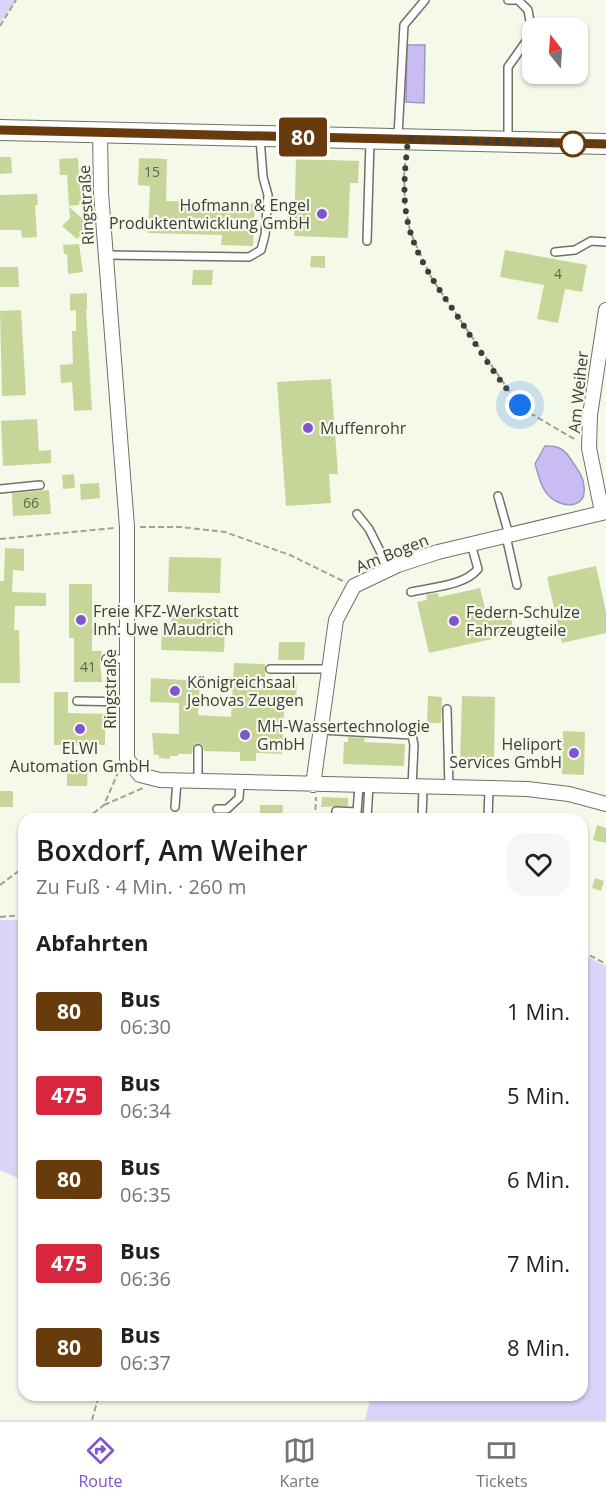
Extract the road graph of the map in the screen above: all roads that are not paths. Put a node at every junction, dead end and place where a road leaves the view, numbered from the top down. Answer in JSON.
{"nodes":[{"id":1,"x":425,"y":0,"type":"edge"},
{"id":2,"x":507,"y":0,"type":"edge"},
{"id":3,"x":0,"y":130,"type":"edge"},
{"id":4,"x":100,"y":132,"type":"junction"},
{"id":5,"x":260,"y":136,"type":"junction"},
{"id":6,"x":370,"y":139,"type":"junction"},
{"id":7,"x":403,"y":139,"type":"junction"},
{"id":8,"x":508,"y":142,"type":"junction"},
{"id":9,"x":606,"y":144,"type":"edge"},
{"id":10,"x":367,"y":241,"type":"dead end"},
{"id":11,"x":606,"y":242,"type":"edge"},
{"id":12,"x":555,"y":252,"type":"dead end"},
{"id":13,"x":106,"y":255,"type":"junction"},
{"id":14,"x":606,"y":310,"type":"edge"},
{"id":15,"x":40,"y":485,"type":"dead end"},
{"id":16,"x":0,"y":489,"type":"edge"},
{"id":17,"x":498,"y":496,"type":"dead end"},
{"id":18,"x":604,"y":512,"type":"edge"},
{"id":19,"x":357,"y":514,"type":"dead end"},
{"id":20,"x":507,"y":535,"type":"junction"},
{"id":21,"x":471,"y":544,"type":"junction"},
{"id":22,"x":389,"y":569,"type":"junction"},
{"id":23,"x":517,"y":585,"type":"dead end"},
{"id":24,"x":411,"y":592,"type":"dead end"},
{"id":25,"x":97,"y":631,"type":"dead end"},
{"id":26,"x":127,"y":632,"type":"junction"},
{"id":27,"x":106,"y":659,"type":"dead end"},
{"id":28,"x":127,"y":659,"type":"junction"},
{"id":29,"x":270,"y":669,"type":"dead end"},
{"id":30,"x":329,"y":669,"type":"junction"},
{"id":31,"x":77,"y":701,"type":"dead end"},
{"id":32,"x":127,"y":702,"type":"junction"},
{"id":33,"x":447,"y":709,"type":"dead end"},
{"id":34,"x":321,"y":730,"type":"junction"},
{"id":35,"x":198,"y":749,"type":"dead end"},
{"id":36,"x":177,"y":781,"type":"junction"},
{"id":37,"x":198,"y":782,"type":"junction"},
{"id":38,"x":240,"y":783,"type":"junction"},
{"id":39,"x":315,"y":785,"type":"junction"},
{"id":40,"x":364,"y":785,"type":"junction"},
{"id":41,"x":418,"y":787,"type":"junction"},
{"id":42,"x":449,"y":788,"type":"junction"},
{"id":43,"x":489,"y":788,"type":"junction"},
{"id":44,"x":606,"y":804,"type":"edge"},
{"id":45,"x":175,"y":807,"type":"dead end"},
{"id":46,"x":217,"y":809,"type":"dead end"},
{"id":47,"x":336,"y":813,"type":"edge"},
{"id":48,"x":366,"y":813,"type":"edge"},
{"id":49,"x":421,"y":813,"type":"edge"},
{"id":50,"x":488,"y":813,"type":"edge"}],
"edges":[{"from":1,"to":7,"type":"lane"},
{"from":2,"to":8,"type":"lane"},
{"from":3,"to":4,"type":"street"},
{"from":4,"to":5,"type":"street"},
{"from":4,"to":13,"type":"street","name":"Ringstraße"},
{"from":5,"to":6,"type":"street"},
{"from":5,"to":13,"type":"lane"},
{"from":6,"to":7,"type":"street"},
{"from":6,"to":10,"type":"lane"},
{"from":7,"to":8,"type":"street"},
{"from":8,"to":9,"type":"street"},
{"from":11,"to":12,"type":"lane"},
{"from":13,"to":26,"type":"street","name":"Ringstraße"},
{"from":14,"to":18,"type":"street","name":"Am Weiher"},
{"from":15,"to":16,"type":"lane"},
{"from":17,"to":20,"type":"lane"},
{"from":18,"to":20,"type":"street","name":"Am Bogen"},
{"from":19,"to":22,"type":"lane"},
{"from":20,"to":21,"type":"street","name":"Am Bogen"},
{"from":20,"to":23,"type":"lane"},
{"from":21,"to":22,"type":"street","name":"Am Bogen"},
{"from":21,"to":24,"type":"lane"},
{"from":22,"to":30,"type":"street","name":"Am Bogen"},
{"from":25,"to":26,"type":"lane"},
{"from":26,"to":28,"type":"street","name":"Ringstraße"},
{"from":27,"to":28,"type":"lane"},
{"from":28,"to":32,"type":"street","name":"Ringstraße"},
{"from":29,"to":30,"type":"lane"},
{"from":30,"to":34,"type":"street","name":"Am Bogen"},
{"from":31,"to":32,"type":"lane"},
{"from":32,"to":36,"type":"street","name":"Ringstraße"},
{"from":33,"to":42,"type":"lane"},
{"from":34,"to":39,"type":"street","name":"Am Bogen"},
{"from":34,"to":41,"type":"lane"},
{"from":35,"to":37,"type":"lane"},
{"from":36,"to":37,"type":"street"},
{"from":36,"to":45,"type":"lane"},
{"from":37,"to":38,"type":"street"},
{"from":38,"to":39,"type":"street"},
{"from":38,"to":46,"type":"lane"},
{"from":39,"to":40,"type":"street"},
{"from":40,"to":41,"type":"street"},
{"from":40,"to":47,"type":"lane"},
{"from":40,"to":48,"type":"lane"},
{"from":41,"to":42,"type":"street"},
{"from":41,"to":49,"type":"lane"},
{"from":42,"to":43,"type":"street"},
{"from":43,"to":44,"type":"street"},
{"from":43,"to":50,"type":"lane"}]}
